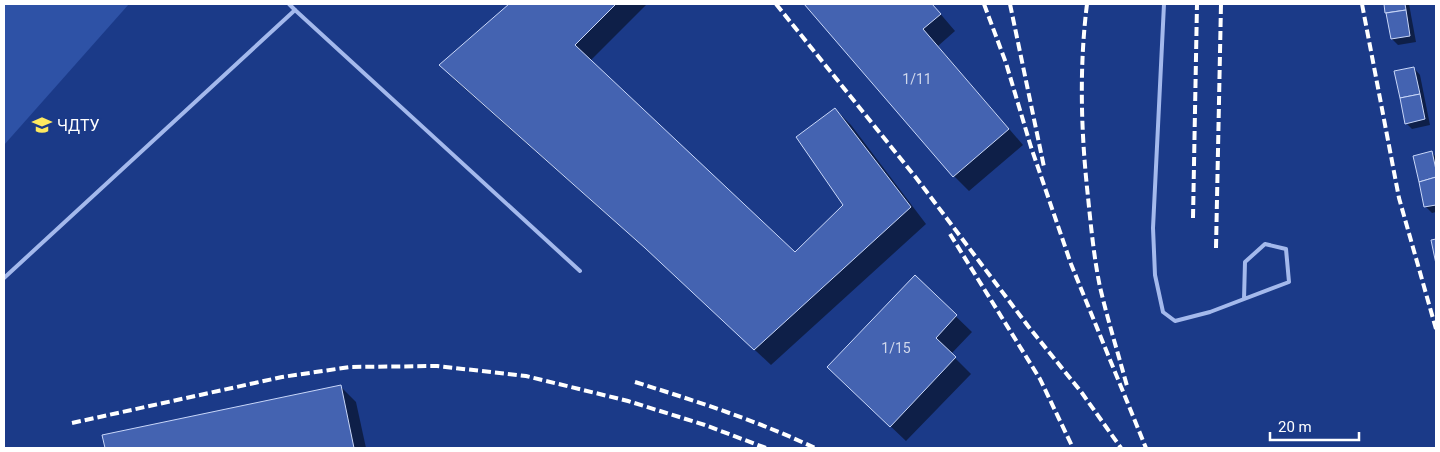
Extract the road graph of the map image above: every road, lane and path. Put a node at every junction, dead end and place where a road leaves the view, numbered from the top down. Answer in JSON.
{"nodes":[{"id":1,"x":289,"y":4,"type":"edge"},
{"id":2,"x":1164,"y":4,"type":"edge"},
{"id":3,"x":295,"y":10,"type":"junction"},
{"id":4,"x":580,"y":271,"type":"dead end"},
{"id":5,"x":4,"y":278,"type":"edge"},
{"id":6,"x":1244,"y":299,"type":"junction"}],
"edges":[{"from":1,"to":3,"type":"lane"},
{"from":2,"to":6,"type":"lane"},
{"from":3,"to":4,"type":"lane"},
{"from":3,"to":5,"type":"lane"},
{"from":6,"to":6,"type":"lane"}]}
